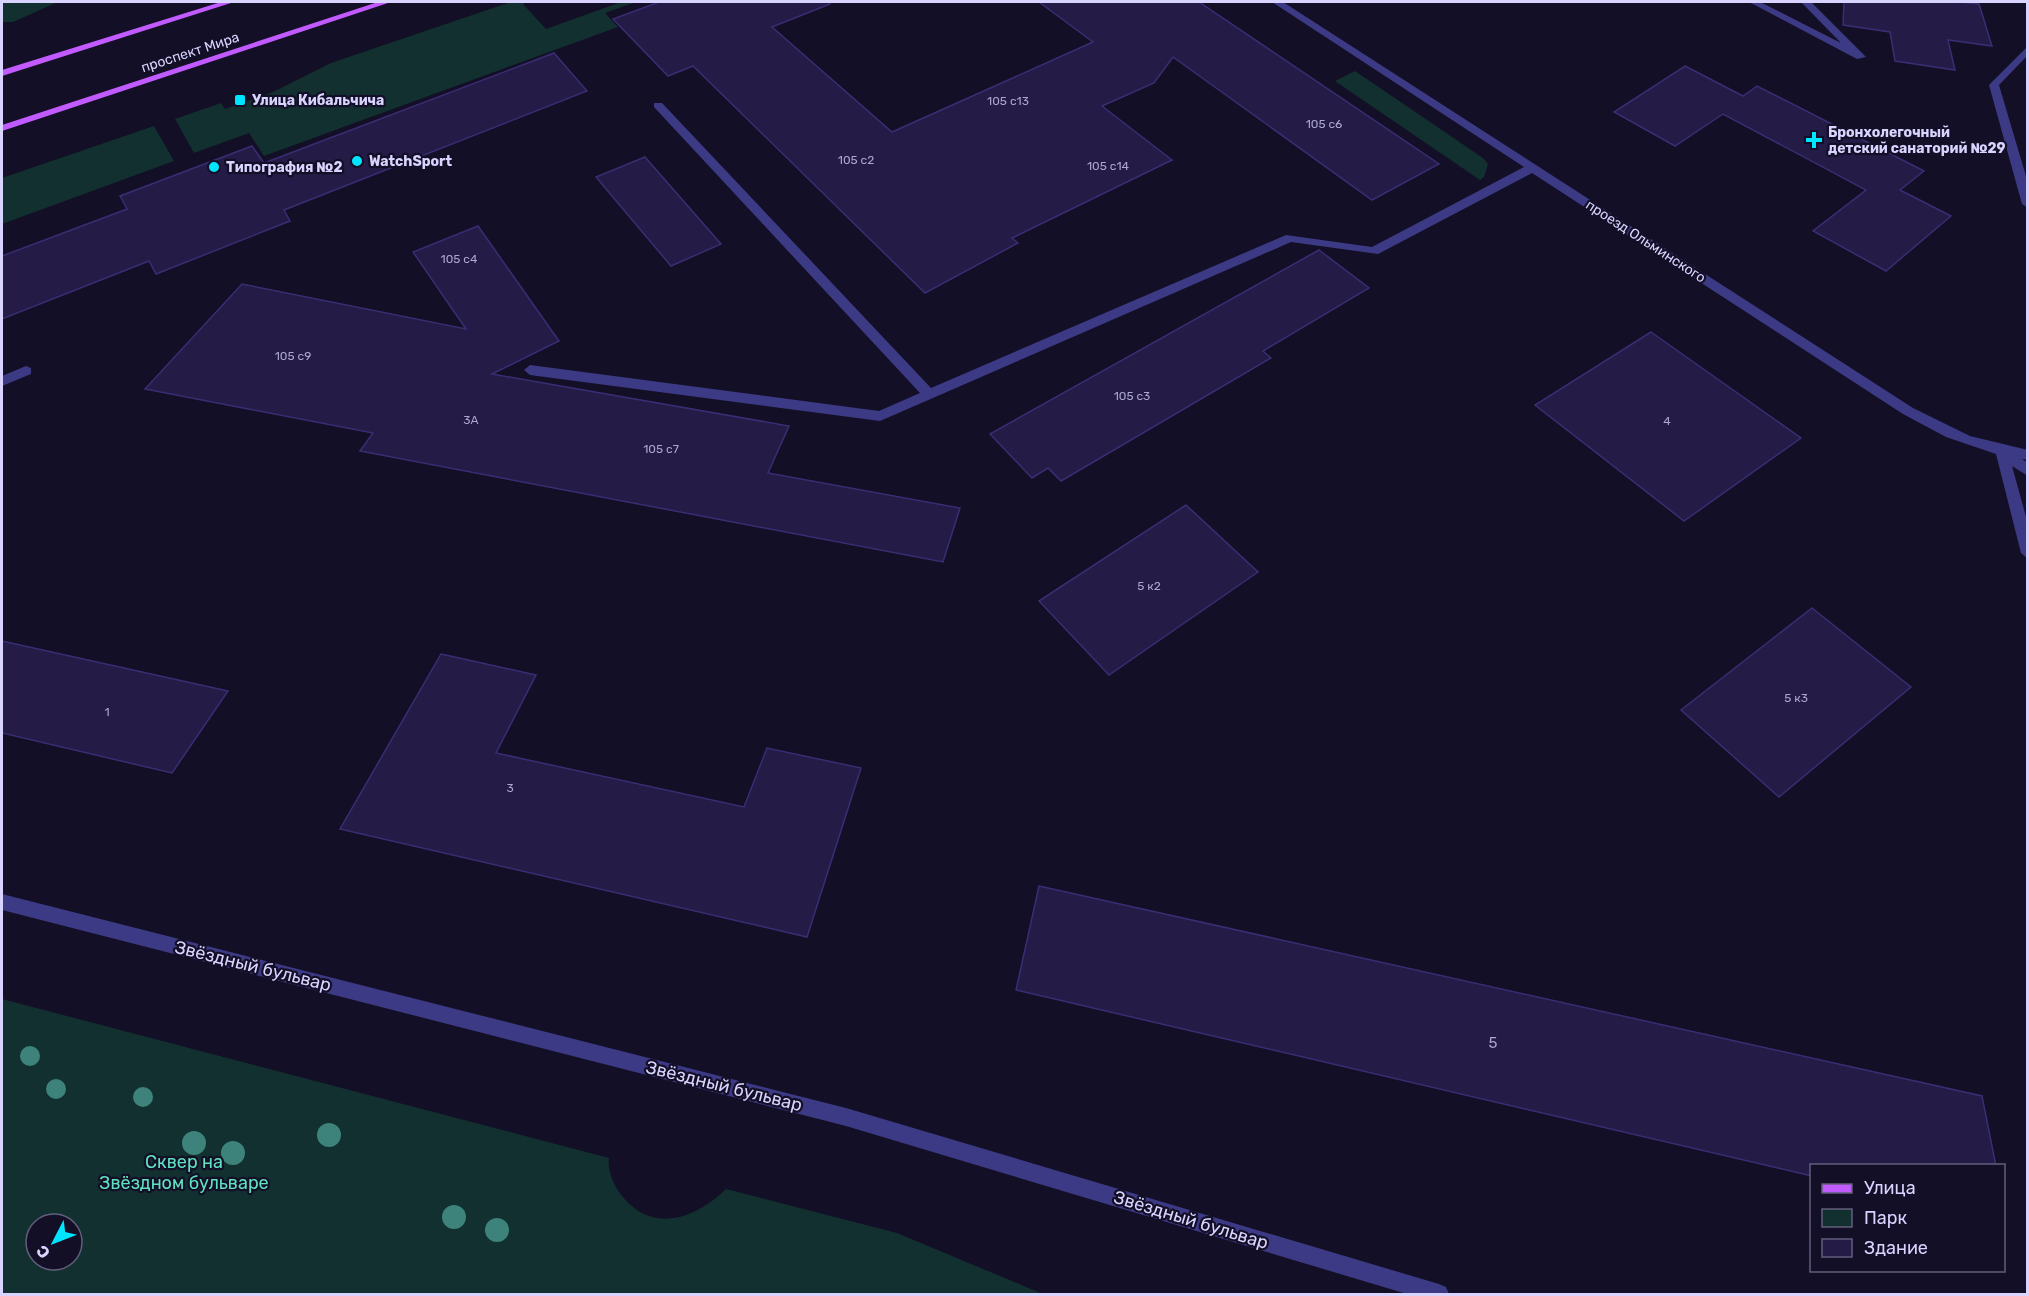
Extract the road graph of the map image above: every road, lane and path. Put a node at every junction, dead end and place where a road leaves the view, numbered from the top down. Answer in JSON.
{"nodes":[{"id":1,"x":229,"y":2,"type":"edge"},
{"id":2,"x":386,"y":2,"type":"edge"},
{"id":3,"x":1278,"y":2,"type":"edge"},
{"id":4,"x":1754,"y":2,"type":"edge"},
{"id":5,"x":1806,"y":2,"type":"edge"},
{"id":6,"x":2028,"y":49,"type":"edge"},
{"id":7,"x":2,"y":73,"type":"edge"},
{"id":8,"x":658,"y":105,"type":"dead end"},
{"id":9,"x":2,"y":128,"type":"edge"},
{"id":10,"x":1533,"y":168,"type":"junction"},
{"id":11,"x":2028,"y":204,"type":"edge"},
{"id":12,"x":530,"y":370,"type":"dead end"},
{"id":13,"x":26,"y":371,"type":"dead end"},
{"id":14,"x":2,"y":381,"type":"edge"},
{"id":15,"x":930,"y":395,"type":"junction"},
{"id":16,"x":2002,"y":452,"type":"junction"},
{"id":17,"x":2028,"y":455,"type":"edge"},
{"id":18,"x":2028,"y":471,"type":"edge"},
{"id":19,"x":2028,"y":553,"type":"edge"},
{"id":20,"x":2,"y":902,"type":"edge"},
{"id":21,"x":1439,"y":1294,"type":"edge"}],
"edges":[{"from":1,"to":7,"type":"main road"},
{"from":2,"to":9,"type":"main road","name":"проспект Мира"},
{"from":3,"to":10,"type":"street","name":"проезд Ольминского"},
{"from":4,"to":5,"type":"street"},
{"from":6,"to":11,"type":"street"},
{"from":8,"to":15,"type":"street"},
{"from":10,"to":15,"type":"street"},
{"from":10,"to":16,"type":"street","name":"проезд Ольминского"},
{"from":12,"to":15,"type":"street"},
{"from":13,"to":14,"type":"street"},
{"from":16,"to":17,"type":"street","name":"проезд Ольминского"},
{"from":16,"to":18,"type":"street"},
{"from":16,"to":19,"type":"street"},
{"from":20,"to":21,"type":"street","name":"Звёздный бульвар"}]}
